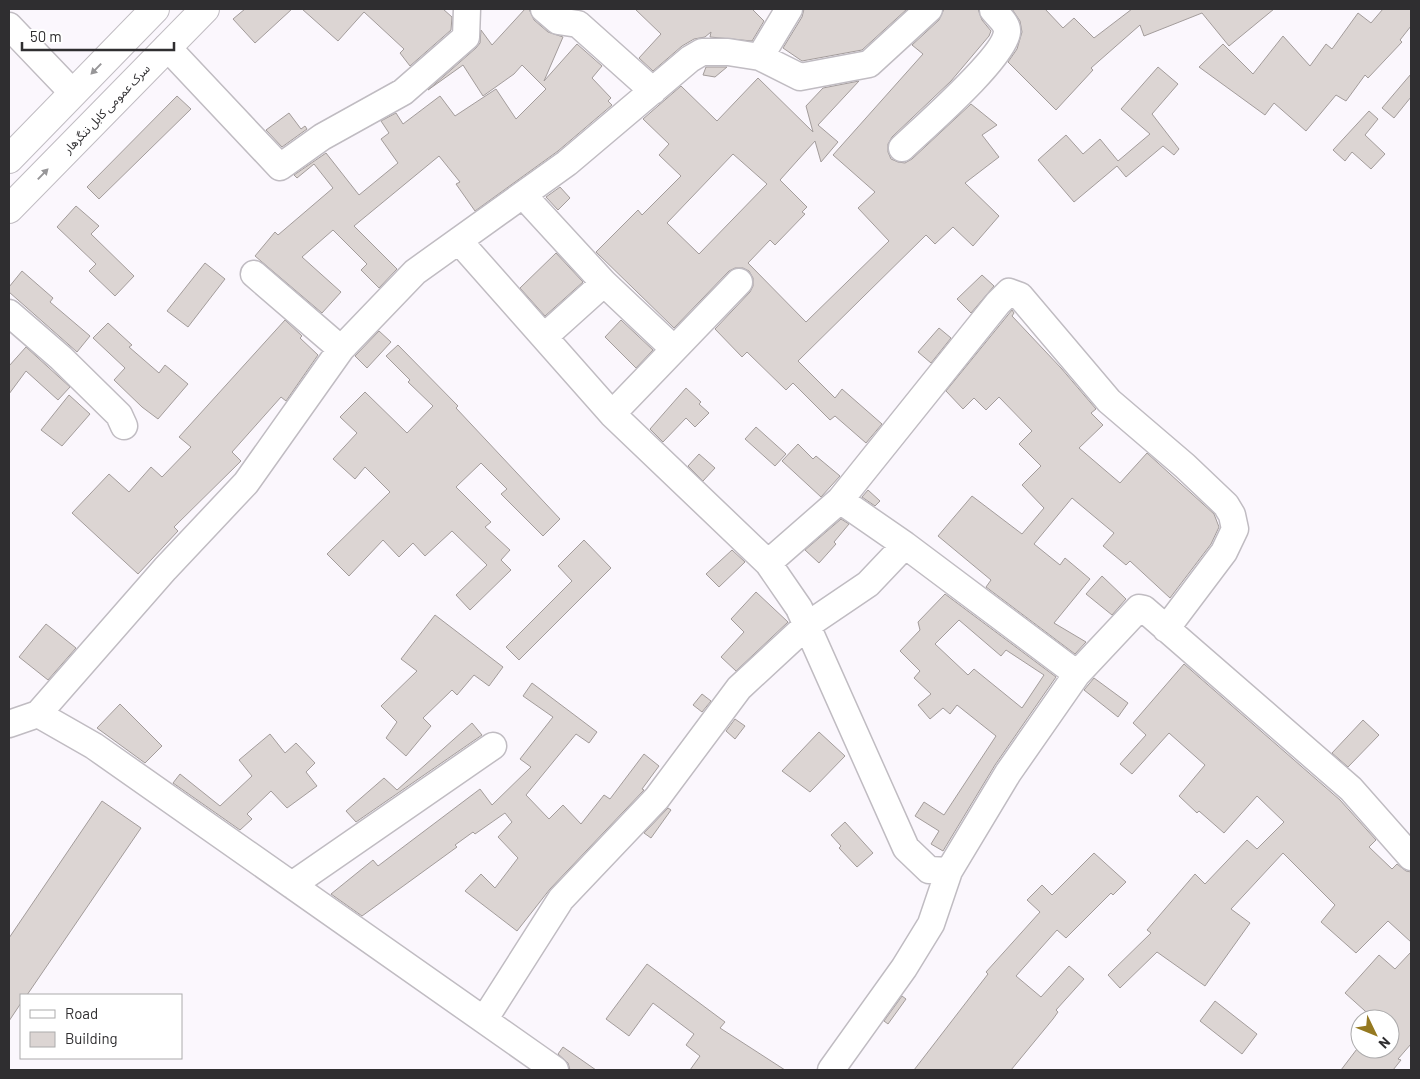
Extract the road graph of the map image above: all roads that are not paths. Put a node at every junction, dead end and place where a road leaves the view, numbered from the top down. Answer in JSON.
{"nodes":[{"id":1,"x":155,"y":9,"type":"edge"},
{"id":2,"x":205,"y":9,"type":"edge"},
{"id":3,"x":467,"y":9,"type":"edge"},
{"id":4,"x":544,"y":9,"type":"edge"},
{"id":5,"x":789,"y":9,"type":"edge"},
{"id":6,"x":929,"y":9,"type":"edge"},
{"id":7,"x":993,"y":9,"type":"edge"},
{"id":8,"x":9,"y":26,"type":"edge"},
{"id":9,"x":168,"y":47,"type":"junction"},
{"id":10,"x":760,"y":57,"type":"junction"},
{"id":11,"x":653,"y":91,"type":"junction"},
{"id":12,"x":73,"y":93,"type":"junction"},
{"id":13,"x":902,"y":148,"type":"dead end"},
{"id":14,"x":9,"y":158,"type":"edge"},
{"id":15,"x":522,"y":195,"type":"junction"},
{"id":16,"x":9,"y":209,"type":"edge"},
{"id":17,"x":459,"y":240,"type":"junction"},
{"id":18,"x":254,"y":274,"type":"dead end"},
{"id":19,"x":739,"y":282,"type":"dead end"},
{"id":20,"x":604,"y":283,"type":"junction"},
{"id":21,"x":9,"y":313,"type":"edge"},
{"id":22,"x":544,"y":337,"type":"junction"},
{"id":23,"x":341,"y":349,"type":"junction"},
{"id":24,"x":674,"y":349,"type":"junction"},
{"id":25,"x":612,"y":414,"type":"junction"},
{"id":26,"x":124,"y":426,"type":"dead end"},
{"id":27,"x":840,"y":500,"type":"junction"},
{"id":28,"x":905,"y":545,"type":"junction"},
{"id":29,"x":768,"y":562,"type":"junction"},
{"id":30,"x":806,"y":626,"type":"junction"},
{"id":31,"x":1166,"y":628,"type":"junction"},
{"id":32,"x":1077,"y":674,"type":"junction"},
{"id":33,"x":38,"y":714,"type":"junction"},
{"id":34,"x":9,"y":724,"type":"edge"},
{"id":35,"x":493,"y":746,"type":"dead end"},
{"id":36,"x":1411,"y":857,"type":"edge"},
{"id":37,"x":949,"y":871,"type":"junction"},
{"id":38,"x":292,"y":885,"type":"junction"},
{"id":39,"x":484,"y":1020,"type":"junction"},
{"id":40,"x":555,"y":1070,"type":"edge"},
{"id":41,"x":831,"y":1070,"type":"edge"}],
"edges":[{"from":1,"to":12,"type":"highway","one_way":true},
{"from":2,"to":9,"type":"highway","name":"سرک عمومی کابل ننگرهار"},
{"from":3,"to":9,"type":"street"},
{"from":4,"to":11,"type":"street"},
{"from":5,"to":10,"type":"street"},
{"from":6,"to":10,"type":"street"},
{"from":7,"to":13,"type":"street"},
{"from":8,"to":12,"type":"street"},
{"from":16,"to":9,"type":"highway","name":"سرک عمومی کابل ننگرهار","one_way":true},
{"from":10,"to":11,"type":"street"},
{"from":11,"to":15,"type":"street"},
{"from":12,"to":14,"type":"highway"},
{"from":15,"to":17,"type":"street"},
{"from":15,"to":20,"type":"street"},
{"from":17,"to":22,"type":"street"},
{"from":17,"to":23,"type":"street"},
{"from":18,"to":23,"type":"street"},
{"from":19,"to":24,"type":"street"},
{"from":20,"to":22,"type":"street"},
{"from":20,"to":24,"type":"street"},
{"from":21,"to":26,"type":"street"},
{"from":22,"to":25,"type":"street"},
{"from":23,"to":33,"type":"street"},
{"from":24,"to":25,"type":"street"},
{"from":25,"to":29,"type":"street"},
{"from":27,"to":28,"type":"street"},
{"from":27,"to":29,"type":"street"},
{"from":27,"to":31,"type":"street"},
{"from":28,"to":30,"type":"street"},
{"from":28,"to":32,"type":"street"},
{"from":29,"to":30,"type":"street"},
{"from":30,"to":37,"type":"street"},
{"from":30,"to":39,"type":"street"},
{"from":31,"to":32,"type":"street"},
{"from":31,"to":36,"type":"street"},
{"from":32,"to":37,"type":"street"},
{"from":33,"to":34,"type":"street"},
{"from":33,"to":38,"type":"street"},
{"from":35,"to":38,"type":"street"},
{"from":37,"to":41,"type":"street"},
{"from":38,"to":39,"type":"street"},
{"from":39,"to":40,"type":"street"}]}
